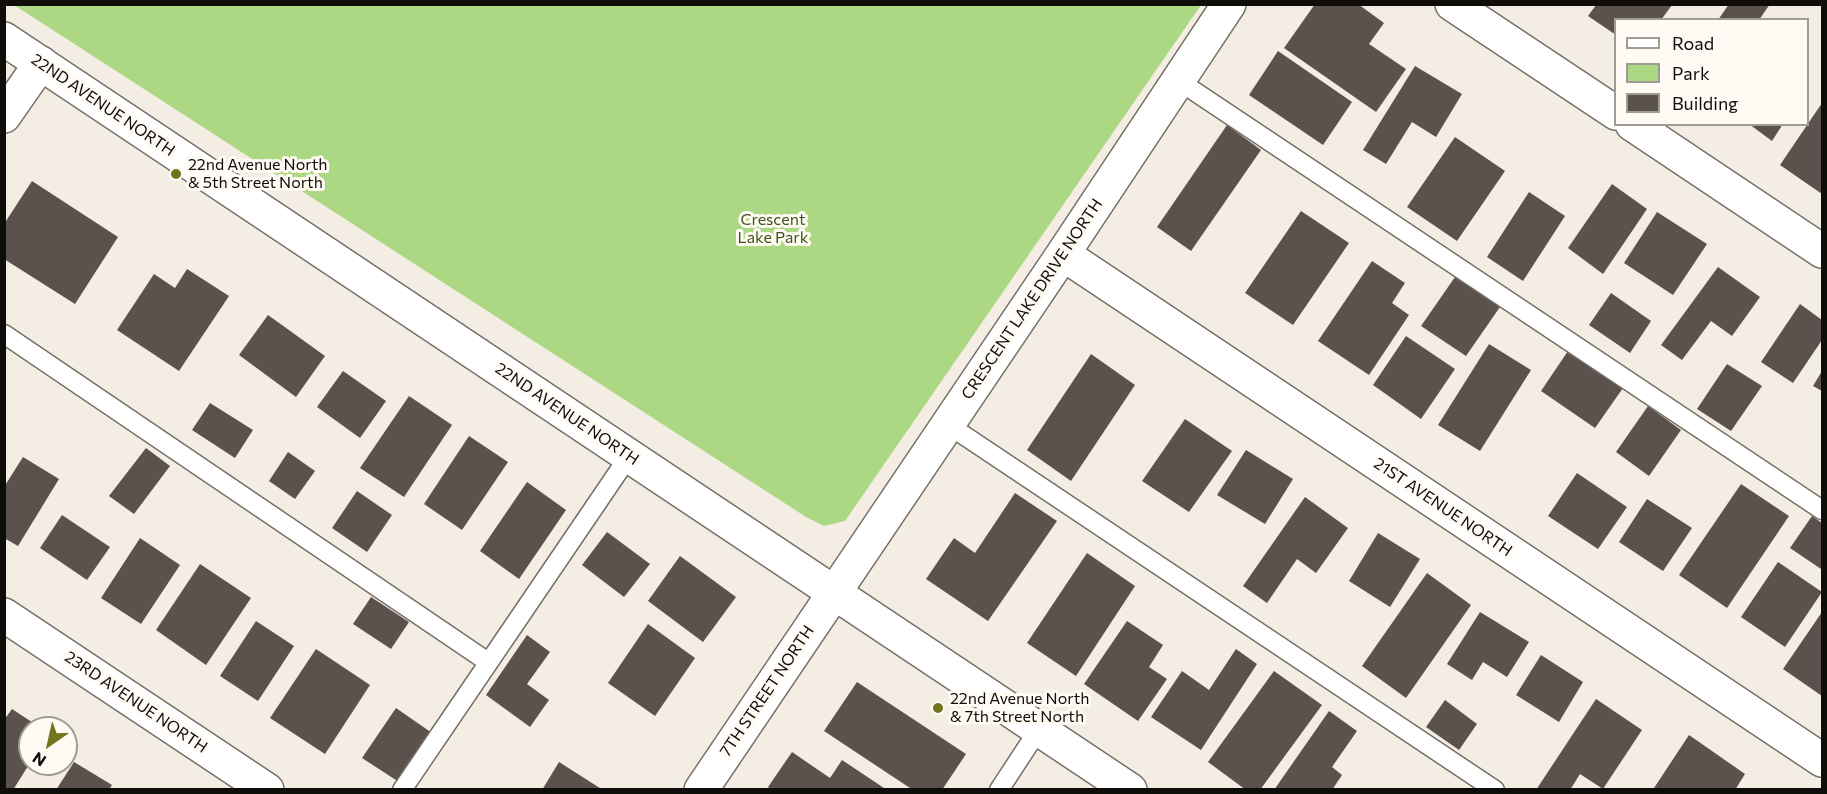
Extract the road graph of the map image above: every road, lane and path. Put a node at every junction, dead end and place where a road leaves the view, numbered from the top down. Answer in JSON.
{"nodes":[{"id":1,"x":1229,"y":4,"type":"edge"},
{"id":2,"x":1452,"y":4,"type":"edge"},
{"id":3,"x":4,"y":39,"type":"edge"},
{"id":4,"x":41,"y":63,"type":"junction"},
{"id":5,"x":1179,"y":81,"type":"junction"},
{"id":6,"x":1614,"y":112,"type":"edge"},
{"id":7,"x":4,"y":117,"type":"edge"},
{"id":8,"x":1635,"y":126,"type":"edge"},
{"id":9,"x":1822,"y":251,"type":"edge"},
{"id":10,"x":1064,"y":254,"type":"junction"},
{"id":11,"x":4,"y":334,"type":"edge"},
{"id":12,"x":947,"y":424,"type":"junction"},
{"id":13,"x":629,"y":456,"type":"junction"},
{"id":14,"x":1822,"y":510,"type":"edge"},
{"id":15,"x":833,"y":592,"type":"junction"},
{"id":16,"x":4,"y":615,"type":"edge"},
{"id":17,"x":488,"y":662,"type":"junction"},
{"id":18,"x":1039,"y":729,"type":"junction"},
{"id":19,"x":1822,"y":760,"type":"edge"},
{"id":20,"x":267,"y":789,"type":"edge"},
{"id":21,"x":402,"y":789,"type":"edge"},
{"id":22,"x":701,"y":789,"type":"edge"},
{"id":23,"x":999,"y":789,"type":"edge"},
{"id":24,"x":1130,"y":789,"type":"edge"},
{"id":25,"x":1495,"y":789,"type":"edge"}],
"edges":[{"from":1,"to":5,"type":"street","name":"CRESCENT LAKE DRIVE NORTH"},
{"from":2,"to":6,"type":"street"},
{"from":3,"to":4,"type":"street","name":"22ND AVENUE NORTH"},
{"from":4,"to":7,"type":"street"},
{"from":4,"to":13,"type":"street","name":"22ND AVENUE NORTH"},
{"from":5,"to":10,"type":"street","name":"CRESCENT LAKE DRIVE NORTH"},
{"from":5,"to":14,"type":"lane"},
{"from":8,"to":9,"type":"street"},
{"from":10,"to":12,"type":"street","name":"CRESCENT LAKE DRIVE NORTH"},
{"from":10,"to":19,"type":"street","name":"21ST AVENUE NORTH"},
{"from":11,"to":17,"type":"lane"},
{"from":12,"to":15,"type":"street","name":"CRESCENT LAKE DRIVE NORTH"},
{"from":12,"to":25,"type":"lane"},
{"from":13,"to":15,"type":"street","name":"22ND AVENUE NORTH"},
{"from":13,"to":17,"type":"lane"},
{"from":15,"to":18,"type":"street","name":"22ND AVENUE NORTH"},
{"from":15,"to":22,"type":"street","name":"7TH STREET NORTH"},
{"from":16,"to":20,"type":"street","name":"23RD AVENUE NORTH"},
{"from":17,"to":21,"type":"lane"},
{"from":18,"to":23,"type":"lane"},
{"from":18,"to":24,"type":"street","name":"22ND AVENUE NORTH"}]}
